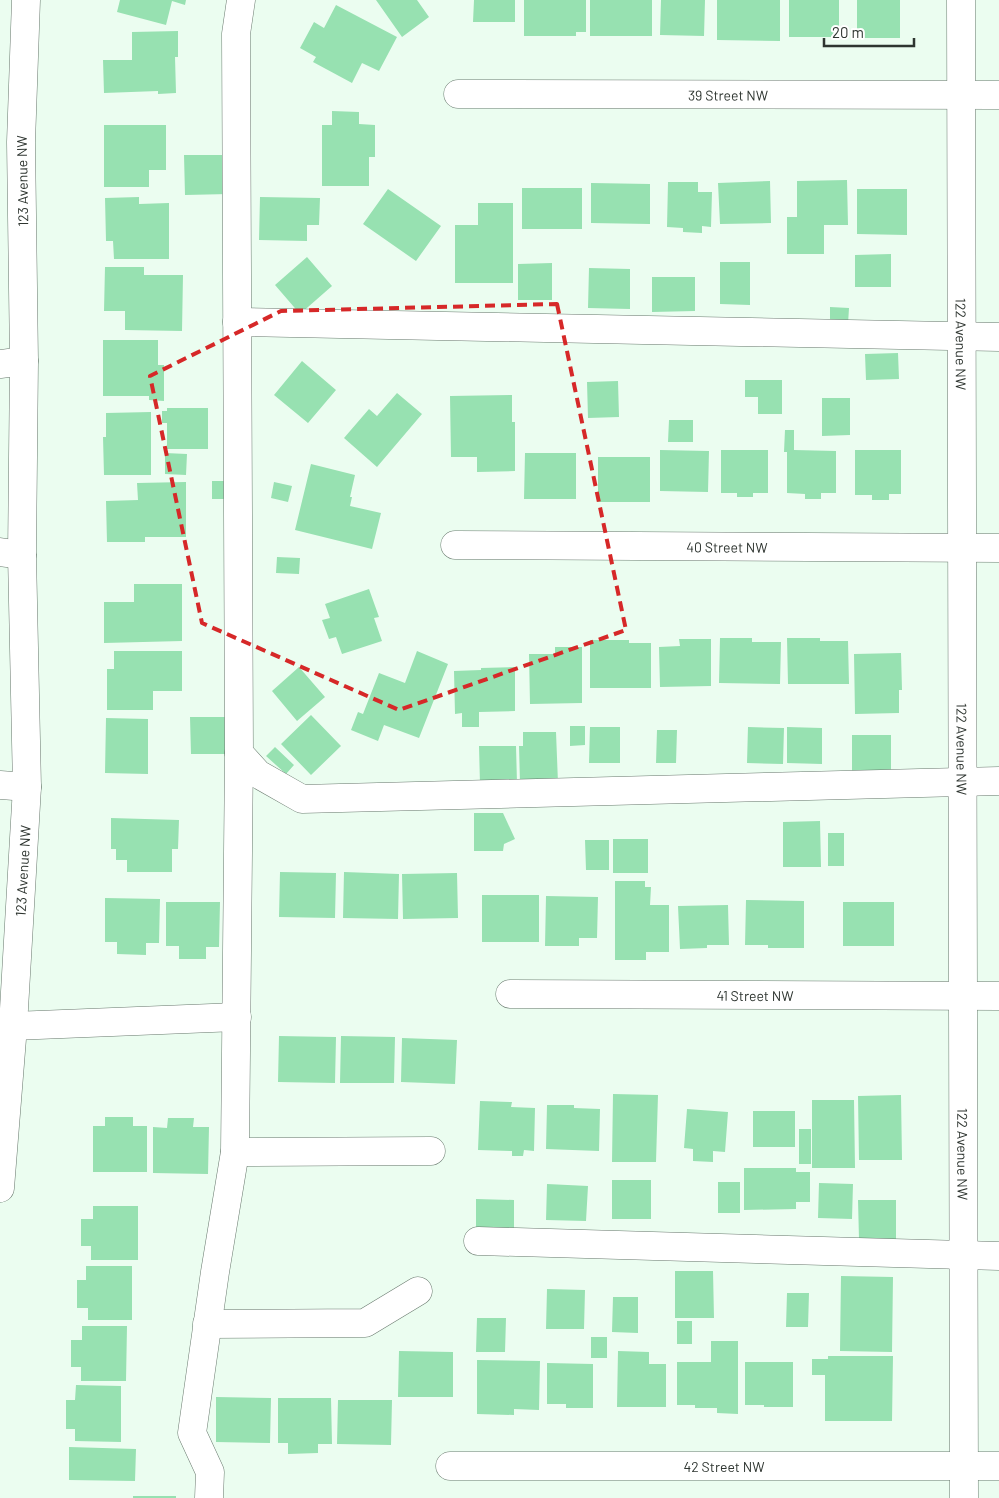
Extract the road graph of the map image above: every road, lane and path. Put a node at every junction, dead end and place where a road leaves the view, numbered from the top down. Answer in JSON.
{"nodes":[{"id":1,"x":26,"y":0,"type":"edge"},
{"id":2,"x":242,"y":0,"type":"edge"},
{"id":3,"x":961,"y":0,"type":"edge"},
{"id":4,"x":458,"y":94,"type":"dead end"},
{"id":5,"x":962,"y":95,"type":"junction"},
{"id":6,"x":999,"y":95,"type":"edge"},
{"id":7,"x":10,"y":142,"type":"edge"},
{"id":8,"x":238,"y":322,"type":"junction"},
{"id":9,"x":962,"y":336,"type":"junction"},
{"id":10,"x":999,"y":336,"type":"edge"},
{"id":11,"x":12,"y":363,"type":"edge"},
{"id":12,"x":455,"y":545,"type":"dead end"},
{"id":13,"x":962,"y":548,"type":"junction"},
{"id":14,"x":999,"y":548,"type":"edge"},
{"id":15,"x":11,"y":554,"type":"edge"},
{"id":16,"x":240,"y":753,"type":"junction"},
{"id":17,"x":999,"y":781,"type":"edge"},
{"id":18,"x":963,"y":782,"type":"junction"},
{"id":19,"x":0,"y":785,"type":"edge"},
{"id":20,"x":27,"y":787,"type":"junction"},
{"id":21,"x":510,"y":994,"type":"dead end"},
{"id":22,"x":963,"y":996,"type":"junction"},
{"id":23,"x":999,"y":996,"type":"edge"},
{"id":24,"x":237,"y":1017,"type":"junction"},
{"id":25,"x":7,"y":1026,"type":"edge"},
{"id":26,"x":431,"y":1151,"type":"dead end"},
{"id":27,"x":236,"y":1152,"type":"junction"},
{"id":28,"x":0,"y":1188,"type":"edge"},
{"id":29,"x":478,"y":1241,"type":"dead end"},
{"id":30,"x":963,"y":1256,"type":"junction"},
{"id":31,"x":999,"y":1256,"type":"edge"},
{"id":32,"x":418,"y":1291,"type":"dead end"},
{"id":33,"x":207,"y":1324,"type":"junction"},
{"id":34,"x":450,"y":1466,"type":"dead end"},
{"id":35,"x":964,"y":1466,"type":"junction"},
{"id":36,"x":999,"y":1466,"type":"edge"},
{"id":37,"x":209,"y":1498,"type":"edge"},
{"id":38,"x":964,"y":1498,"type":"edge"}],
"edges":[{"from":1,"to":7,"type":"street","name":"123 Avenue NW"},
{"from":2,"to":8,"type":"street"},
{"from":3,"to":5,"type":"street","name":"122 Avenue NW"},
{"from":4,"to":5,"type":"street","name":"39 Street NW"},
{"from":5,"to":6,"type":"street","name":"39 Street NW"},
{"from":5,"to":9,"type":"street","name":"122 Avenue NW"},
{"from":7,"to":11,"type":"street","name":"123 Avenue NW"},
{"from":8,"to":9,"type":"street"},
{"from":8,"to":16,"type":"street"},
{"from":9,"to":10,"type":"street"},
{"from":9,"to":13,"type":"street","name":"122 Avenue NW"},
{"from":11,"to":15,"type":"street","name":"123 Avenue NW"},
{"from":12,"to":13,"type":"street","name":"40 Street NW"},
{"from":13,"to":14,"type":"street","name":"40 Street NW"},
{"from":13,"to":18,"type":"street","name":"122 Avenue NW"},
{"from":15,"to":20,"type":"street","name":"123 Avenue NW"},
{"from":16,"to":18,"type":"street"},
{"from":16,"to":24,"type":"street"},
{"from":17,"to":18,"type":"street"},
{"from":18,"to":22,"type":"street","name":"122 Avenue NW"},
{"from":19,"to":20,"type":"street"},
{"from":20,"to":25,"type":"street","name":"123 Avenue NW"},
{"from":21,"to":22,"type":"street","name":"41 Street NW"},
{"from":22,"to":23,"type":"street","name":"41 Street NW"},
{"from":22,"to":30,"type":"street","name":"122 Avenue NW"},
{"from":24,"to":25,"type":"street"},
{"from":24,"to":27,"type":"street"},
{"from":25,"to":28,"type":"street","name":"123 Avenue NW"},
{"from":26,"to":27,"type":"street"},
{"from":27,"to":33,"type":"street"},
{"from":29,"to":30,"type":"street"},
{"from":30,"to":31,"type":"street"},
{"from":30,"to":35,"type":"street","name":"122 Avenue NW"},
{"from":32,"to":33,"type":"street"},
{"from":33,"to":37,"type":"street"},
{"from":34,"to":35,"type":"street","name":"42 Street NW"},
{"from":35,"to":36,"type":"street","name":"42 Street NW"},
{"from":35,"to":38,"type":"street","name":"122 Avenue NW"}]}
